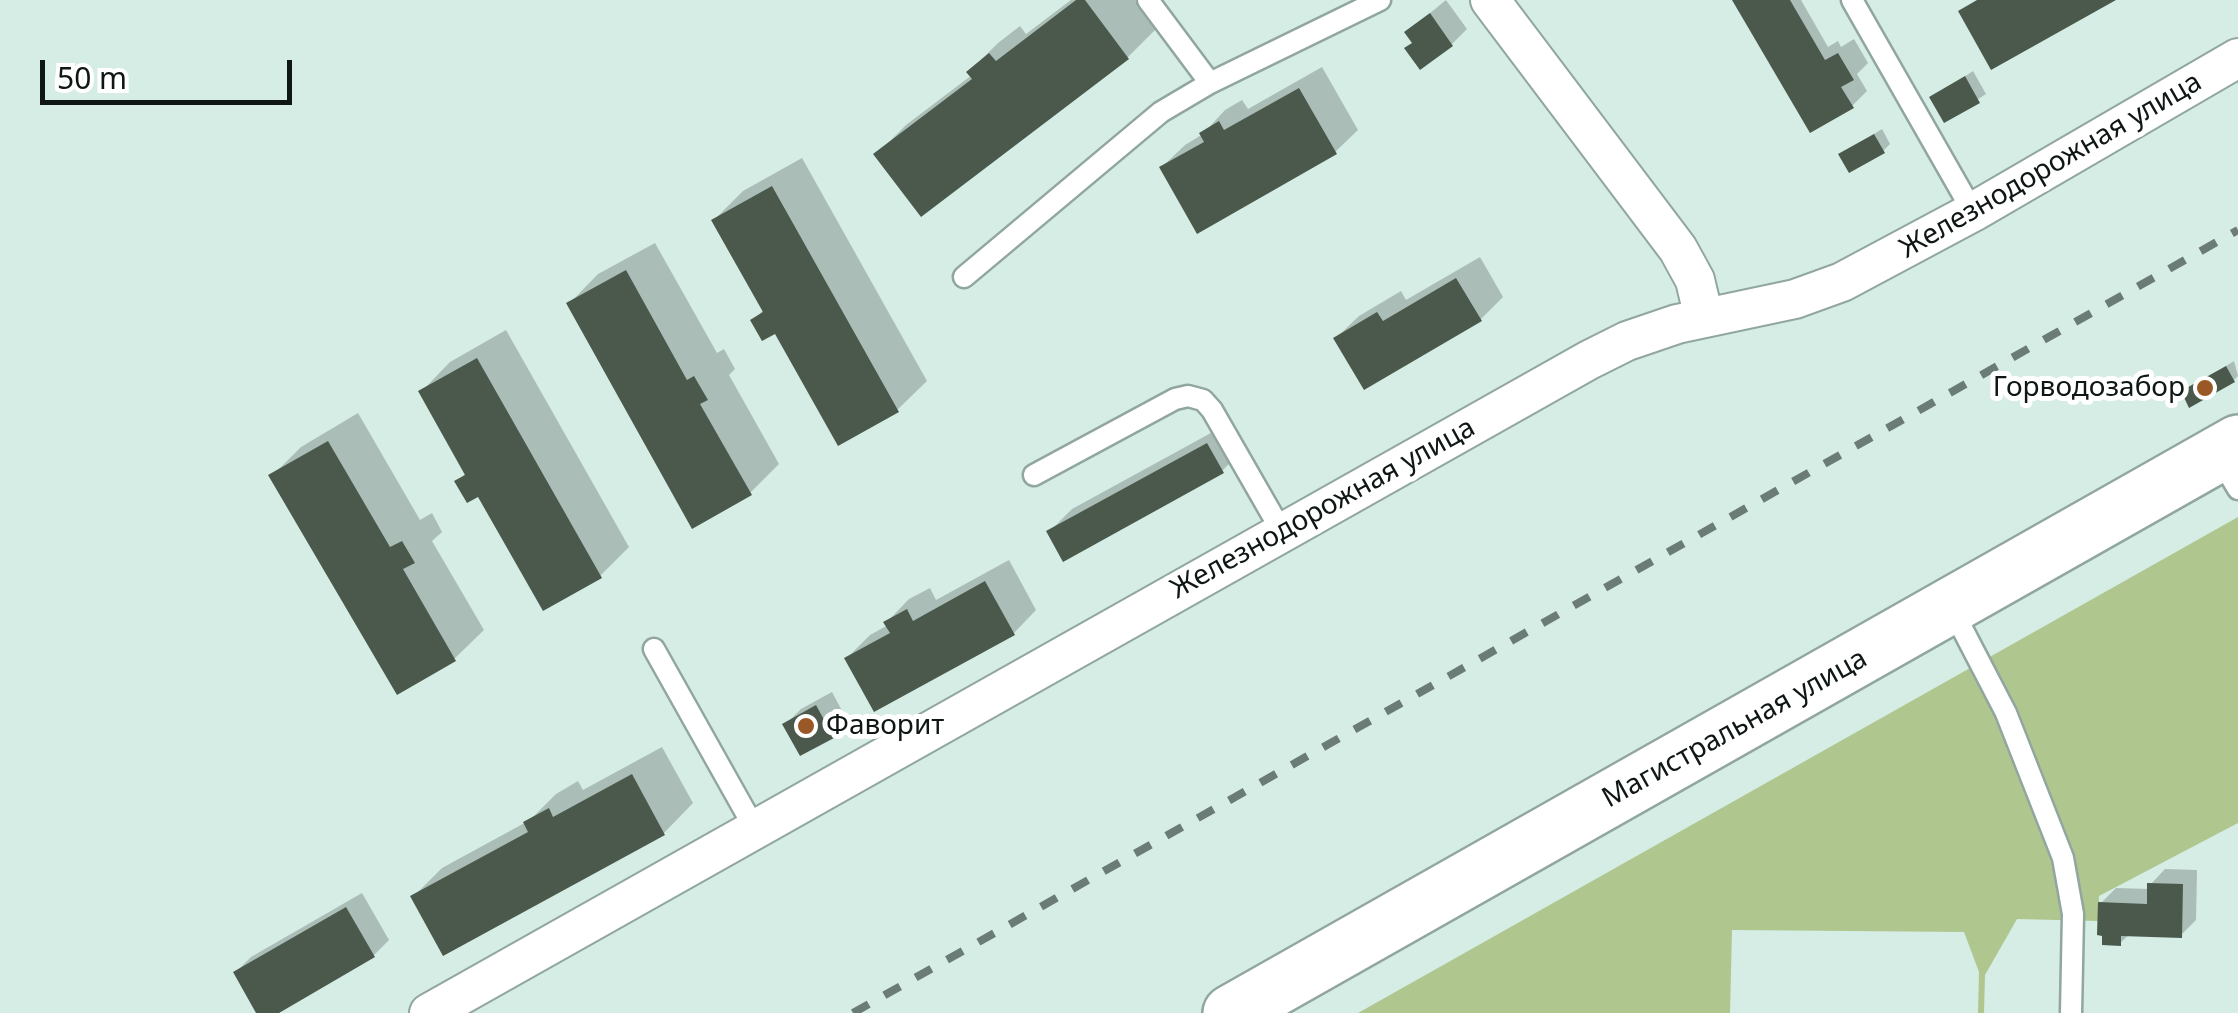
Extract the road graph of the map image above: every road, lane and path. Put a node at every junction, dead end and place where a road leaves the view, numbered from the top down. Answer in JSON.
{"nodes":[{"id":1,"x":1148,"y":0,"type":"edge"},
{"id":2,"x":1380,"y":0,"type":"edge"},
{"id":3,"x":1490,"y":0,"type":"edge"},
{"id":4,"x":1852,"y":0,"type":"edge"},
{"id":5,"x":2238,"y":58,"type":"edge"},
{"id":6,"x":1210,"y":83,"type":"junction"},
{"id":7,"x":1972,"y":212,"type":"junction"},
{"id":8,"x":964,"y":276,"type":"dead end"},
{"id":9,"x":1704,"y":318,"type":"junction"},
{"id":10,"x":2231,"y":462,"type":"edge"},
{"id":11,"x":1034,"y":475,"type":"dead end"},
{"id":12,"x":1282,"y":532,"type":"junction"},
{"id":13,"x":1952,"y":607,"type":"junction"},
{"id":14,"x":654,"y":649,"type":"dead end"},
{"id":15,"x":754,"y":829,"type":"junction"},
{"id":16,"x":429,"y":1013,"type":"edge"},
{"id":17,"x":1230,"y":1013,"type":"edge"},
{"id":18,"x":2071,"y":1013,"type":"edge"}],
"edges":[{"from":1,"to":6,"type":"lane"},
{"from":2,"to":6,"type":"lane"},
{"from":3,"to":9,"type":"street"},
{"from":4,"to":7,"type":"lane"},
{"from":5,"to":7,"type":"street","name":"Железнодорожная улица"},
{"from":6,"to":8,"type":"lane"},
{"from":7,"to":9,"type":"street","name":"Железнодорожная улица"},
{"from":9,"to":12,"type":"street","name":"Железнодорожная улица"},
{"from":10,"to":13,"type":"main road","name":"Магистральная улица"},
{"from":11,"to":12,"type":"lane"},
{"from":12,"to":15,"type":"street","name":"Железнодорожная улица"},
{"from":13,"to":17,"type":"main road","name":"Магистральная улица"},
{"from":13,"to":18,"type":"lane"},
{"from":14,"to":15,"type":"lane"},
{"from":15,"to":16,"type":"street","name":"Железнодорожная улица"}]}
